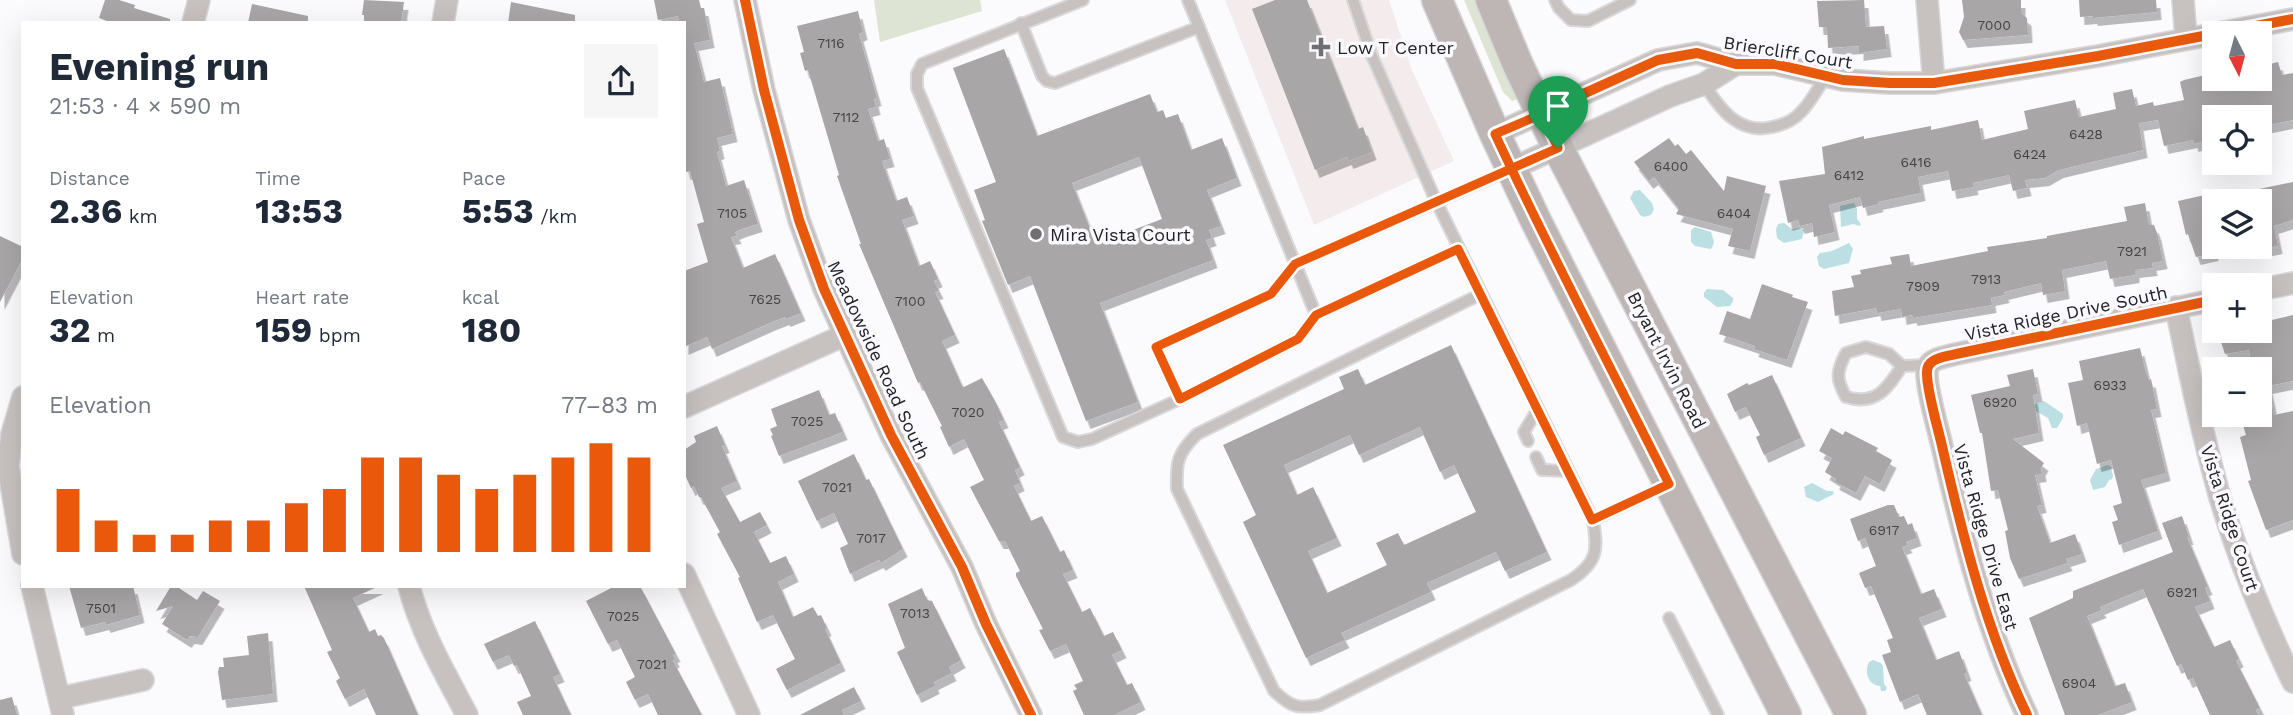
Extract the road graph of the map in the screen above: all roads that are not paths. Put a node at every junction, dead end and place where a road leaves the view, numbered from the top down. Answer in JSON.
{"nodes":[{"id":1,"x":199,"y":0,"type":"edge"},
{"id":2,"x":447,"y":0,"type":"edge"},
{"id":3,"x":745,"y":0,"type":"edge"},
{"id":4,"x":1083,"y":0,"type":"edge"},
{"id":5,"x":1188,"y":0,"type":"edge"},
{"id":6,"x":1353,"y":0,"type":"edge"},
{"id":7,"x":1437,"y":0,"type":"edge"},
{"id":8,"x":1492,"y":0,"type":"edge"},
{"id":9,"x":1555,"y":0,"type":"edge"},
{"id":10,"x":1630,"y":0,"type":"edge"},
{"id":11,"x":1927,"y":0,"type":"edge"},
{"id":12,"x":2183,"y":0,"type":"edge"},
{"id":13,"x":2293,"y":19,"type":"edge"},
{"id":14,"x":194,"y":21,"type":"edge"},
{"id":15,"x":443,"y":21,"type":"edge"},
{"id":16,"x":1021,"y":23,"type":"junction"},
{"id":17,"x":1199,"y":27,"type":"junction"},
{"id":18,"x":2186,"y":38,"type":"junction"},
{"id":19,"x":1736,"y":64,"type":"junction"},
{"id":20,"x":1642,"y":69,"type":"junction"},
{"id":21,"x":1826,"y":76,"type":"junction"},
{"id":22,"x":1934,"y":83,"type":"junction"},
{"id":23,"x":1704,"y":84,"type":"junction"},
{"id":24,"x":1657,"y":102,"type":"junction"},
{"id":25,"x":1542,"y":114,"type":"junction"},
{"id":26,"x":1495,"y":134,"type":"junction"},
{"id":27,"x":1558,"y":148,"type":"junction"},
{"id":28,"x":1511,"y":169,"type":"junction"},
{"id":29,"x":1436,"y":201,"type":"junction"},
{"id":30,"x":1458,"y":249,"type":"junction"},
{"id":31,"x":1295,"y":264,"type":"junction"},
{"id":32,"x":2293,"y":283,"type":"edge"},
{"id":33,"x":2272,"y":287,"type":"edge"},
{"id":34,"x":1481,"y":294,"type":"junction"},
{"id":35,"x":2202,"y":302,"type":"edge"},
{"id":36,"x":2176,"y":307,"type":"junction"},
{"id":37,"x":1316,"y":315,"type":"junction"},
{"id":38,"x":845,"y":335,"type":"junction"},
{"id":39,"x":1929,"y":365,"type":"junction"},
{"id":40,"x":1902,"y":366,"type":"junction"},
{"id":41,"x":1180,"y":399,"type":"junction"},
{"id":42,"x":21,"y":404,"type":"edge"},
{"id":43,"x":686,"y":406,"type":"edge"},
{"id":44,"x":1538,"y":409,"type":"junction"},
{"id":45,"x":1528,"y":441,"type":"dead end"},
{"id":46,"x":1536,"y":457,"type":"dead end"},
{"id":47,"x":1568,"y":471,"type":"junction"},
{"id":48,"x":1669,"y":484,"type":"junction"},
{"id":49,"x":1592,"y":520,"type":"junction"},
{"id":50,"x":21,"y":542,"type":"edge"},
{"id":51,"x":686,"y":578,"type":"edge"},
{"id":52,"x":32,"y":588,"type":"edge"},
{"id":53,"x":410,"y":588,"type":"edge"},
{"id":54,"x":1669,"y":618,"type":"dead end"},
{"id":55,"x":142,"y":680,"type":"dead end"},
{"id":56,"x":2293,"y":682,"type":"edge"},
{"id":57,"x":61,"y":706,"type":"edge"},
{"id":58,"x":1781,"y":713,"type":"edge"},
{"id":59,"x":1714,"y":714,"type":"edge"},
{"id":60,"x":467,"y":715,"type":"edge"},
{"id":61,"x":749,"y":715,"type":"edge"},
{"id":62,"x":1031,"y":715,"type":"edge"},
{"id":63,"x":1851,"y":715,"type":"edge"},
{"id":64,"x":2026,"y":715,"type":"edge"}],
"edges":[{"from":1,"to":14,"type":"street"},
{"from":2,"to":15,"type":"street"},
{"from":3,"to":38,"type":"street","name":"Meadowside Road South"},
{"from":4,"to":16,"type":"lane"},
{"from":5,"to":17,"type":"lane"},
{"from":6,"to":29,"type":"lane"},
{"from":7,"to":26,"type":"main road"},
{"from":8,"to":25,"type":"main road","name":"Bryant Irvin Road"},
{"from":9,"to":10,"type":"lane"},
{"from":11,"to":22,"type":"street"},
{"from":12,"to":18,"type":"street"},
{"from":13,"to":18,"type":"street","name":"Briercliff Court"},
{"from":16,"to":17,"type":"lane"},
{"from":16,"to":41,"type":"lane"},
{"from":17,"to":31,"type":"lane"},
{"from":18,"to":22,"type":"street","name":"Briercliff Court"},
{"from":19,"to":20,"type":"street","name":"Briercliff Court"},
{"from":19,"to":21,"type":"street","name":"Briercliff Court"},
{"from":19,"to":23,"type":"street","name":"Briercliff Court"},
{"from":20,"to":24,"type":"street"},
{"from":20,"to":25,"type":"street","name":"Briercliff Court"},
{"from":21,"to":22,"type":"street","name":"Briercliff Court"},
{"from":21,"to":23,"type":"lane"},
{"from":23,"to":24,"type":"street","name":"Briercliff Court"},
{"from":24,"to":27,"type":"street","name":"Briercliff Court"},
{"from":25,"to":26,"type":"street","name":"Briercliff Court"},
{"from":25,"to":27,"type":"main road","name":"Bryant Irvin Road"},
{"from":26,"to":28,"type":"main road"},
{"from":27,"to":28,"type":"street","name":"Briercliff Court"},
{"from":27,"to":63,"type":"main road","name":"Bryant Irvin Road"},
{"from":28,"to":29,"type":"lane"},
{"from":28,"to":48,"type":"main road"},
{"from":29,"to":30,"type":"lane"},
{"from":29,"to":31,"type":"lane"},
{"from":30,"to":34,"type":"lane"},
{"from":30,"to":37,"type":"lane"},
{"from":31,"to":37,"type":"lane"},
{"from":31,"to":41,"type":"lane"},
{"from":32,"to":33,"type":"street"},
{"from":34,"to":44,"type":"lane"},
{"from":34,"to":49,"type":"lane"},
{"from":35,"to":36,"type":"street","name":"Vista Ridge Drive South"},
{"from":36,"to":39,"type":"street","name":"Vista Ridge Drive South"},
{"from":36,"to":56,"type":"street","name":"Vista Ridge Court"},
{"from":37,"to":41,"type":"lane"},
{"from":38,"to":43,"type":"street"},
{"from":38,"to":62,"type":"street","name":"Meadowside Road South"},
{"from":39,"to":40,"type":"lane"},
{"from":39,"to":64,"type":"street","name":"Vista Ridge Drive East"},
{"from":40,"to":40,"type":"lane"},
{"from":42,"to":50,"type":"street"},
{"from":44,"to":45,"type":"lane"},
{"from":44,"to":47,"type":"lane"},
{"from":46,"to":47,"type":"lane"},
{"from":47,"to":49,"type":"lane"},
{"from":48,"to":49,"type":"lane"},
{"from":48,"to":58,"type":"main road"},
{"from":51,"to":61,"type":"street"},
{"from":52,"to":57,"type":"street"},
{"from":53,"to":60,"type":"street"},
{"from":54,"to":59,"type":"lane"},
{"from":55,"to":57,"type":"street"}]}
